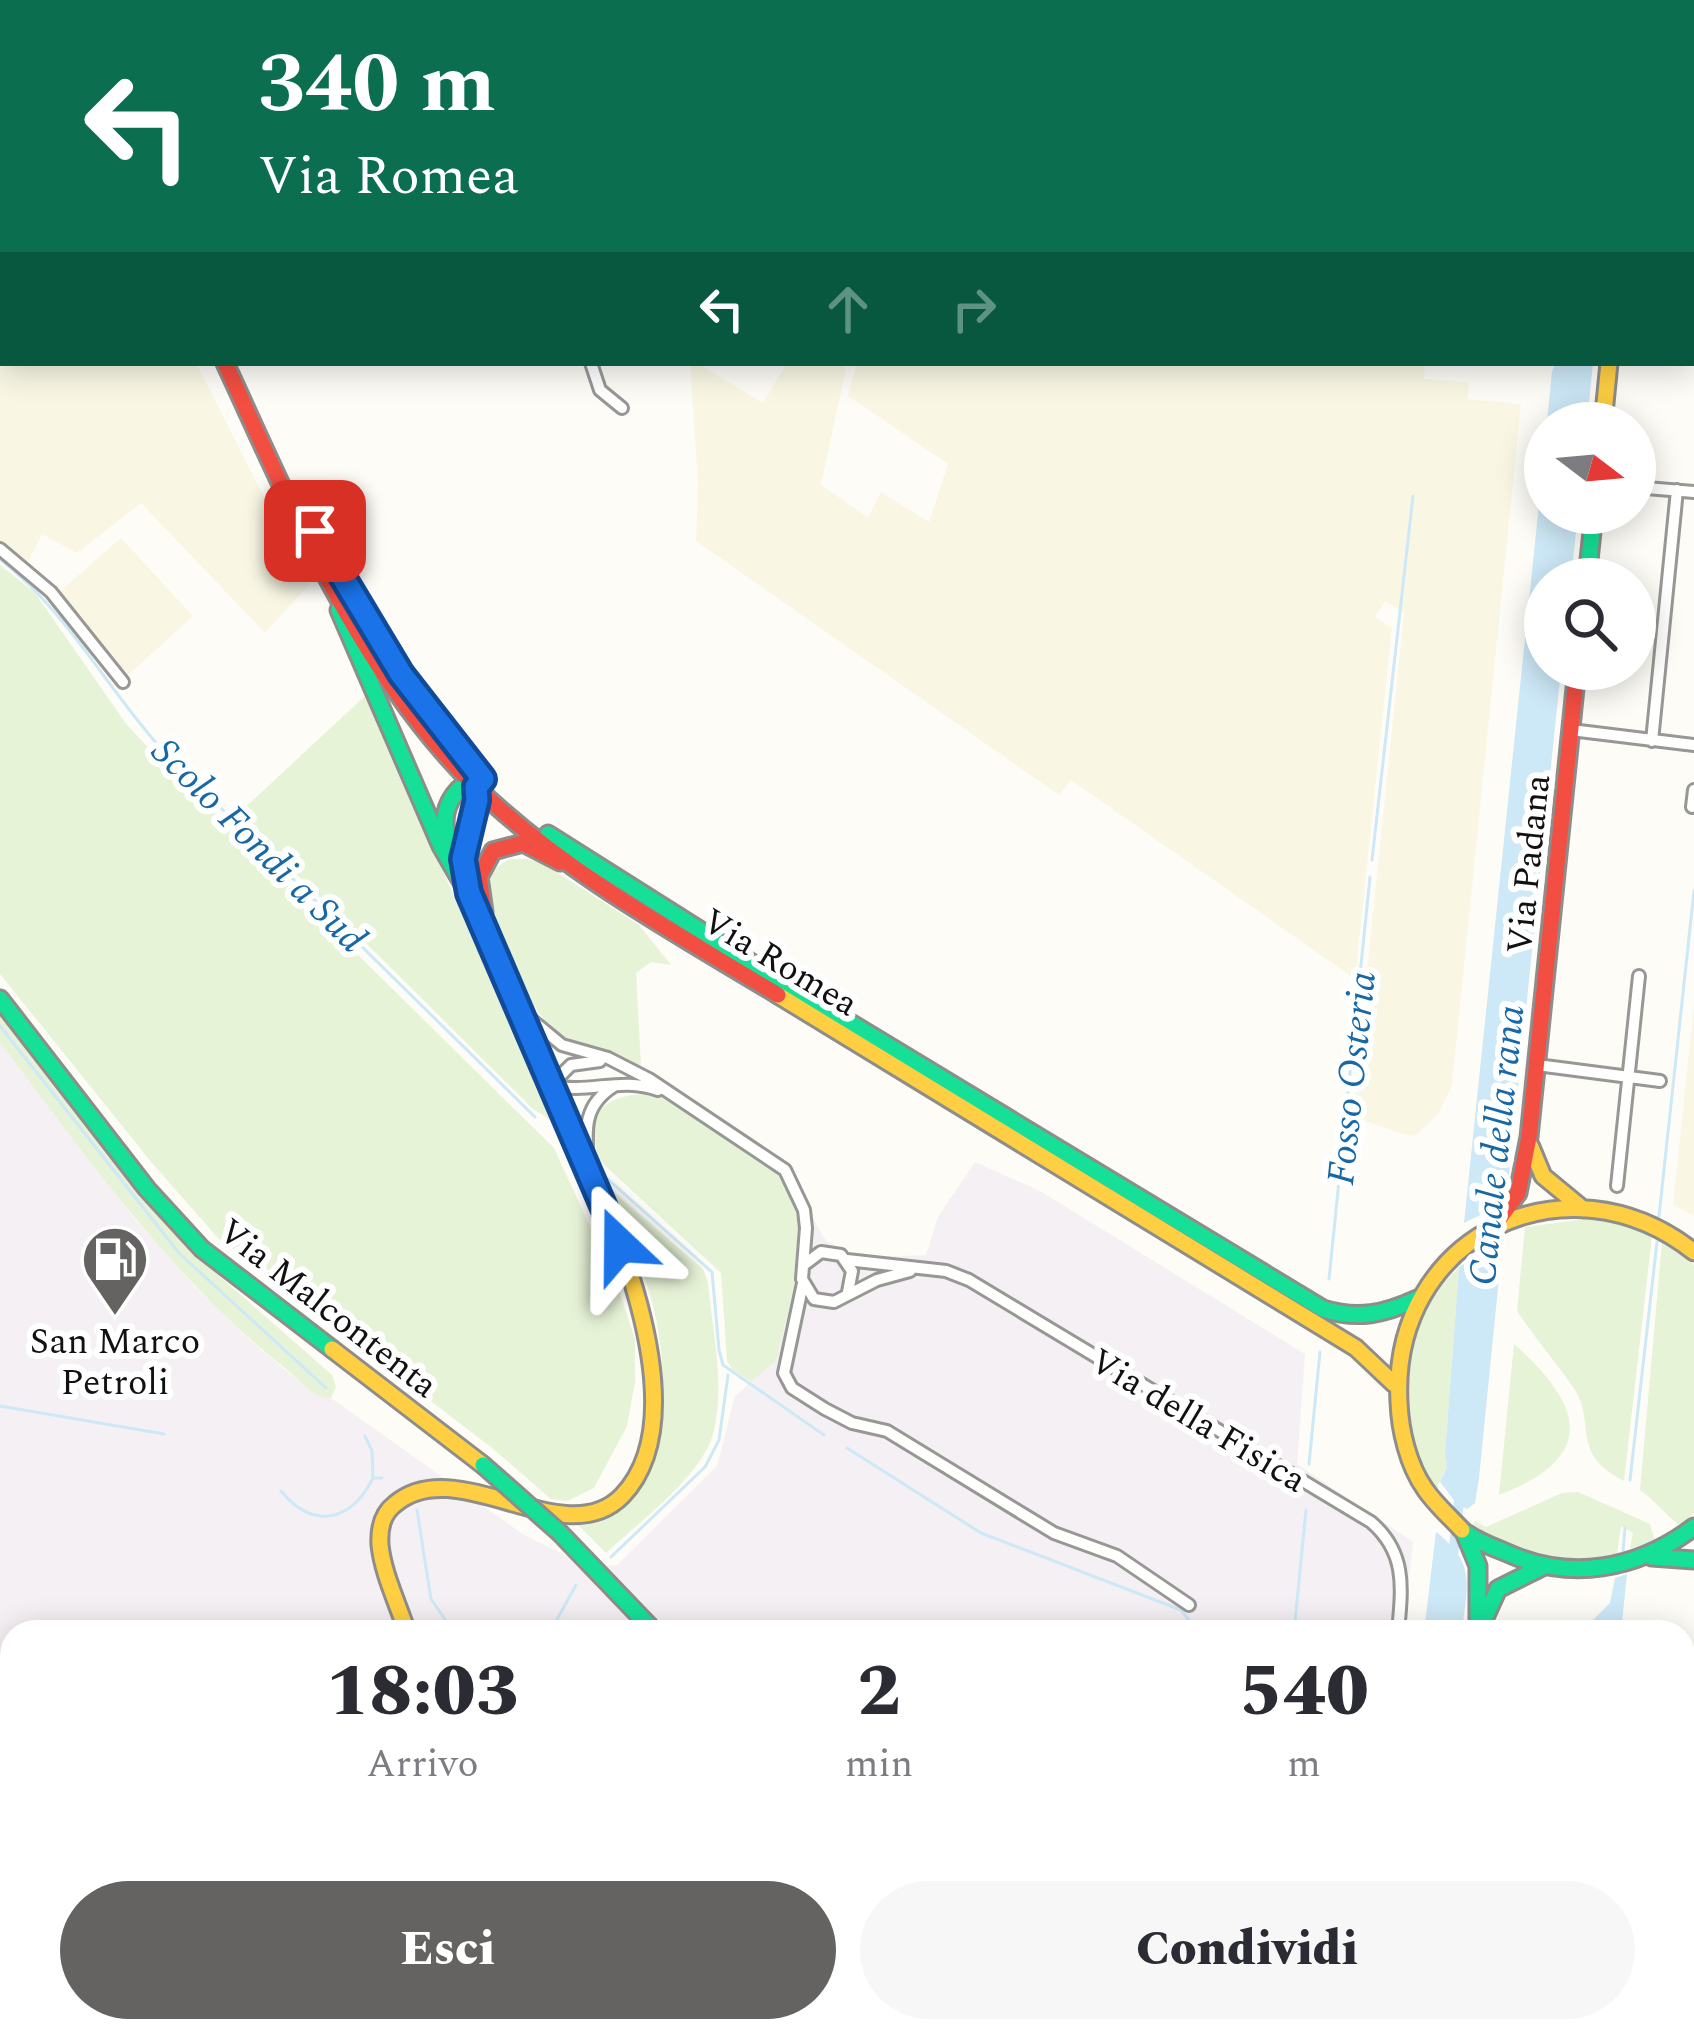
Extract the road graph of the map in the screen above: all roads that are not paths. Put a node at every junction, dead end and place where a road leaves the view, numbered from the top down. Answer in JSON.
{"nodes":[{"id":1,"x":226,"y":366,"type":"edge"},
{"id":2,"x":592,"y":366,"type":"edge"},
{"id":3,"x":1609,"y":366,"type":"edge"},
{"id":4,"x":1605,"y":402,"type":"edge"},
{"id":5,"x":622,"y":408,"type":"dead end"},
{"id":6,"x":269,"y":455,"type":"junction"},
{"id":7,"x":1656,"y":488,"type":"edge"},
{"id":8,"x":1677,"y":490,"type":"junction"},
{"id":9,"x":1694,"y":492,"type":"edge"},
{"id":10,"x":0,"y":549,"type":"edge"},
{"id":11,"x":329,"y":585,"type":"junction"},
{"id":12,"x":123,"y":682,"type":"dead end"},
{"id":13,"x":1575,"y":690,"type":"edge"},
{"id":14,"x":1571,"y":730,"type":"junction"},
{"id":15,"x":1652,"y":741,"type":"junction"},
{"id":16,"x":1694,"y":745,"type":"edge"},
{"id":17,"x":479,"y":783,"type":"junction"},
{"id":18,"x":1694,"y":790,"type":"edge"},
{"id":19,"x":1692,"y":807,"type":"edge"},
{"id":20,"x":452,"y":865,"type":"junction"},
{"id":21,"x":574,"y":868,"type":"junction"},
{"id":22,"x":469,"y":893,"type":"junction"},
{"id":23,"x":496,"y":956,"type":"junction"},
{"id":24,"x":1639,"y":976,"type":"dead end"},
{"id":25,"x":0,"y":998,"type":"edge"},
{"id":26,"x":519,"y":1009,"type":"junction"},
{"id":27,"x":624,"y":1065,"type":"junction"},
{"id":28,"x":1537,"y":1065,"type":"junction"},
{"id":29,"x":1628,"y":1077,"type":"junction"},
{"id":30,"x":1660,"y":1081,"type":"dead end"},
{"id":31,"x":622,"y":1082,"type":"junction"},
{"id":32,"x":551,"y":1085,"type":"junction"},
{"id":33,"x":667,"y":1093,"type":"junction"},
{"id":34,"x":1529,"y":1137,"type":"junction"},
{"id":35,"x":588,"y":1171,"type":"junction"},
{"id":36,"x":1617,"y":1186,"type":"dead end"},
{"id":37,"x":1583,"y":1209,"type":"junction"},
{"id":38,"x":1494,"y":1226,"type":"junction"},
{"id":39,"x":806,"y":1228,"type":"junction"},
{"id":40,"x":830,"y":1252,"type":"junction"},
{"id":41,"x":1694,"y":1252,"type":"edge"},
{"id":42,"x":847,"y":1261,"type":"junction"},
{"id":43,"x":804,"y":1267,"type":"junction"},
{"id":44,"x":919,"y":1269,"type":"junction"},
{"id":45,"x":802,"y":1283,"type":"junction"},
{"id":46,"x":847,"y":1294,"type":"junction"},
{"id":47,"x":1417,"y":1299,"type":"junction"},
{"id":48,"x":826,"y":1303,"type":"junction"},
{"id":49,"x":793,"y":1326,"type":"junction"},
{"id":50,"x":1394,"y":1384,"type":"junction"},
{"id":51,"x":1694,"y":1527,"type":"edge"},
{"id":52,"x":1464,"y":1532,"type":"junction"},
{"id":53,"x":1642,"y":1557,"type":"junction"},
{"id":54,"x":1694,"y":1560,"type":"edge"},
{"id":55,"x":1541,"y":1567,"type":"junction"},
{"id":56,"x":1189,"y":1605,"type":"dead end"},
{"id":57,"x":402,"y":1620,"type":"edge"},
{"id":58,"x":639,"y":1620,"type":"edge"},
{"id":59,"x":1398,"y":1620,"type":"edge"},
{"id":60,"x":1478,"y":1620,"type":"edge"},
{"id":61,"x":1484,"y":1620,"type":"edge"}],
"edges":[{"from":1,"to":6,"type":"main road","name":"Via Romea"},
{"from":2,"to":5,"type":"street"},
{"from":3,"to":4,"type":"main road"},
{"from":6,"to":11,"type":"main road","name":"Via Romea"},
{"from":6,"to":17,"type":"main road","name":"Via Romea"},
{"from":7,"to":8,"type":"street"},
{"from":8,"to":9,"type":"street"},
{"from":8,"to":15,"type":"street"},
{"from":10,"to":12,"type":"street"},
{"from":11,"to":17,"type":"main road","name":"Via Romea"},
{"from":11,"to":20,"type":"main road"},
{"from":13,"to":14,"type":"main road","name":"Via Padana"},
{"from":14,"to":15,"type":"street"},
{"from":14,"to":28,"type":"main road","name":"Via Padana"},
{"from":15,"to":16,"type":"street"},
{"from":17,"to":20,"type":"main road"},
{"from":17,"to":21,"type":"main road","name":"Via Romea"},
{"from":17,"to":22,"type":"main road"},
{"from":17,"to":47,"type":"main road","name":"Via Romea"},
{"from":18,"to":19,"type":"street"},
{"from":20,"to":22,"type":"main road"},
{"from":21,"to":23,"type":"main road"},
{"from":21,"to":50,"type":"main road","name":"Via Romea"},
{"from":22,"to":23,"type":"main road"},
{"from":23,"to":26,"type":"main road"},
{"from":24,"to":29,"type":"street"},
{"from":25,"to":58,"type":"main road","name":"Via Malcontenta","bridge":true},
{"from":26,"to":27,"type":"street","name":"Via della Fisica"},
{"from":26,"to":32,"type":"main road"},
{"from":27,"to":32,"type":"street"},
{"from":27,"to":33,"type":"street","name":"Via della Fisica"},
{"from":28,"to":29,"type":"street"},
{"from":28,"to":34,"type":"main road","name":"Via Padana"},
{"from":29,"to":30,"type":"street"},
{"from":29,"to":36,"type":"street"},
{"from":31,"to":32,"type":"street","name":"Via della Fisica"},
{"from":31,"to":33,"type":"street","name":"Via della Fisica"},
{"from":31,"to":35,"type":"street"},
{"from":32,"to":35,"type":"main road"},
{"from":33,"to":39,"type":"street","name":"Via della Fisica"},
{"from":34,"to":37,"type":"main road"},
{"from":34,"to":38,"type":"main road","name":"Via Padana"},
{"from":35,"to":57,"type":"main road"},
{"from":37,"to":38,"type":"main road"},
{"from":37,"to":41,"type":"main road"},
{"from":38,"to":47,"type":"main road"},
{"from":39,"to":40,"type":"street","name":"Via della Fisica"},
{"from":39,"to":43,"type":"street","name":"Via della Fisica"},
{"from":40,"to":42,"type":"street","name":"Via della Fisica"},
{"from":40,"to":43,"type":"street"},
{"from":42,"to":44,"type":"street","name":"Via della Fisica"},
{"from":42,"to":46,"type":"street"},
{"from":43,"to":45,"type":"street","name":"Via della Fisica"},
{"from":44,"to":46,"type":"street"},
{"from":44,"to":59,"type":"street","name":"Via della Fisica"},
{"from":45,"to":48,"type":"street"},
{"from":45,"to":49,"type":"street","name":"Via della Fisica"},
{"from":46,"to":48,"type":"street"},
{"from":47,"to":50,"type":"main road"},
{"from":48,"to":49,"type":"street"},
{"from":49,"to":56,"type":"street","name":"Via della Fisica"},
{"from":50,"to":52,"type":"main road"},
{"from":51,"to":53,"type":"main road"},
{"from":52,"to":55,"type":"main road"},
{"from":52,"to":60,"type":"main road"},
{"from":53,"to":54,"type":"main road"},
{"from":53,"to":55,"type":"main road"},
{"from":55,"to":61,"type":"main road"}]}
